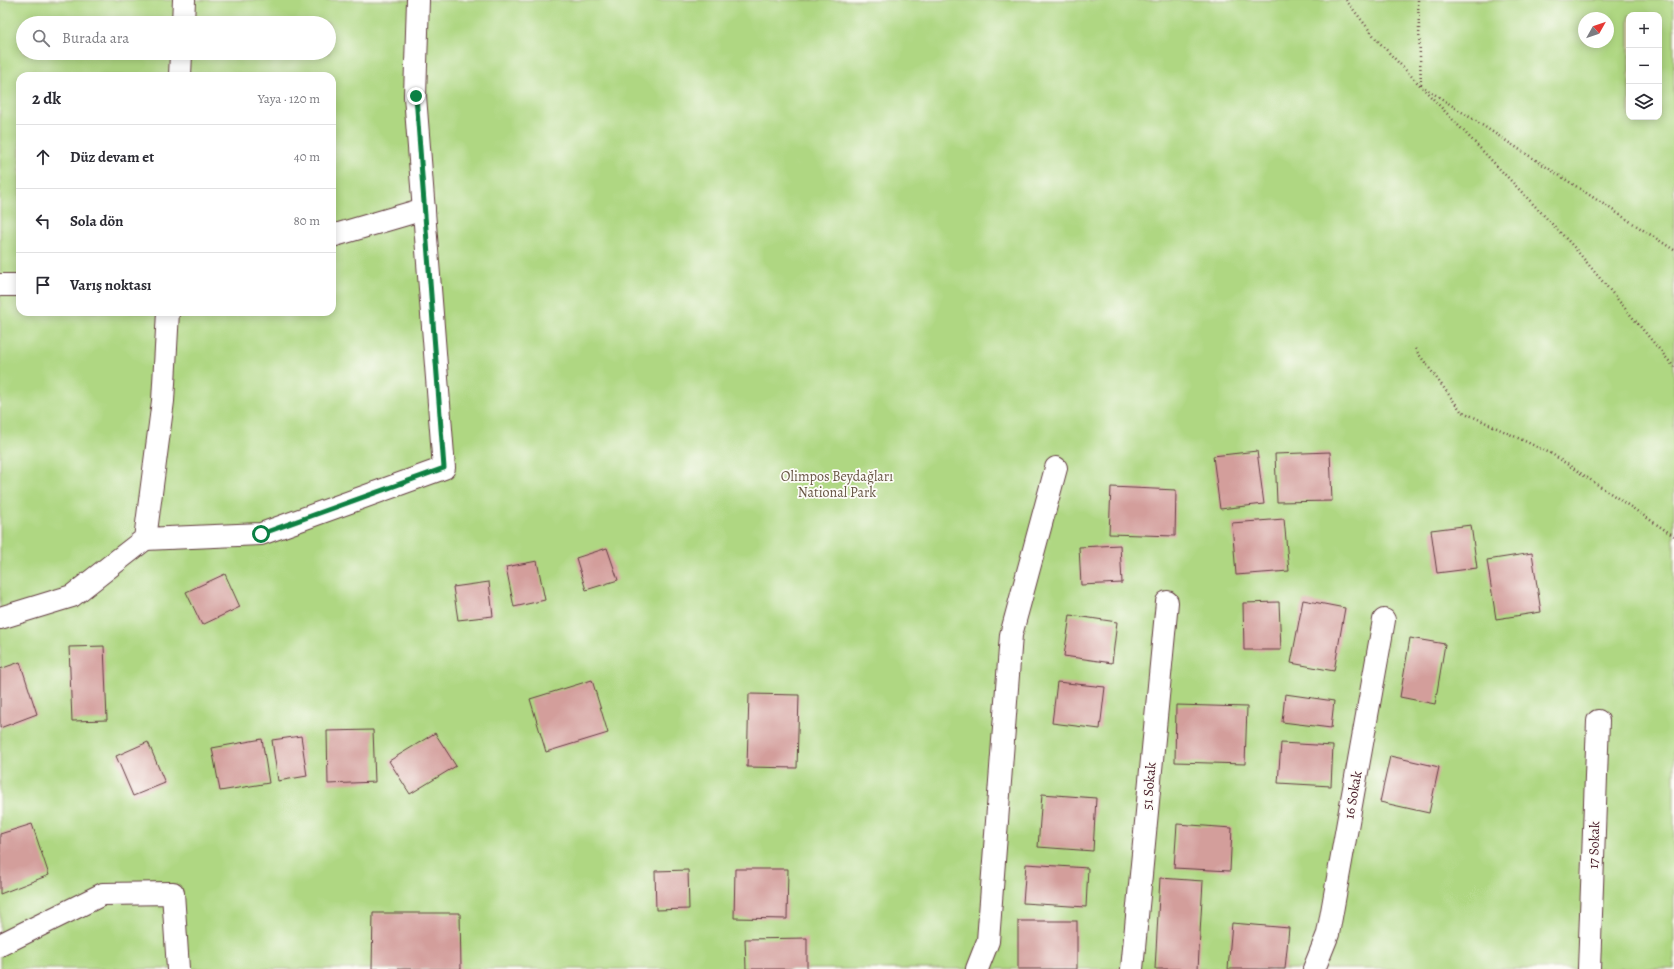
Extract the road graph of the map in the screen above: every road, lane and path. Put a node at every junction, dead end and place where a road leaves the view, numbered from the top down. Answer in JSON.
{"nodes":[{"id":1,"x":184,"y":0,"type":"edge"},
{"id":2,"x":418,"y":0,"type":"edge"},
{"id":3,"x":1346,"y":0,"type":"edge"},
{"id":4,"x":1418,"y":0,"type":"edge"},
{"id":5,"x":183,"y":16,"type":"edge"},
{"id":6,"x":181,"y":60,"type":"edge"},
{"id":7,"x":180,"y":72,"type":"edge"},
{"id":8,"x":1421,"y":86,"type":"junction"},
{"id":9,"x":424,"y":209,"type":"junction"},
{"id":10,"x":336,"y":235,"type":"edge"},
{"id":11,"x":1674,"y":250,"type":"edge"},
{"id":12,"x":0,"y":285,"type":"edge"},
{"id":13,"x":16,"y":285,"type":"edge"},
{"id":14,"x":168,"y":316,"type":"edge"},
{"id":15,"x":1415,"y":349,"type":"dead end"},
{"id":16,"x":1674,"y":367,"type":"edge"},
{"id":17,"x":1056,"y":468,"type":"dead end"},
{"id":18,"x":1674,"y":536,"type":"edge"},
{"id":19,"x":145,"y":539,"type":"junction"},
{"id":20,"x":1167,"y":602,"type":"dead end"},
{"id":21,"x":0,"y":618,"type":"edge"},
{"id":22,"x":1384,"y":620,"type":"dead end"},
{"id":23,"x":1598,"y":721,"type":"dead end"},
{"id":24,"x":0,"y":945,"type":"edge"},
{"id":25,"x":178,"y":969,"type":"edge"},
{"id":26,"x":977,"y":969,"type":"edge"},
{"id":27,"x":1132,"y":969,"type":"edge"},
{"id":28,"x":1314,"y":969,"type":"edge"},
{"id":29,"x":1590,"y":969,"type":"edge"}],
"edges":[{"from":1,"to":5,"type":"street"},
{"from":2,"to":9,"type":"street"},
{"from":3,"to":8,"type":"path"},
{"from":4,"to":8,"type":"path"},
{"from":6,"to":7,"type":"street"},
{"from":8,"to":11,"type":"path"},
{"from":8,"to":16,"type":"path"},
{"from":9,"to":10,"type":"street"},
{"from":9,"to":19,"type":"street"},
{"from":12,"to":13,"type":"street"},
{"from":14,"to":19,"type":"street"},
{"from":15,"to":18,"type":"path"},
{"from":17,"to":26,"type":"street"},
{"from":19,"to":21,"type":"street"},
{"from":20,"to":27,"type":"street","name":"51 Sokak"},
{"from":22,"to":28,"type":"street","name":"16 Sokak"},
{"from":23,"to":29,"type":"street","name":"17 Sokak"},
{"from":24,"to":25,"type":"street"}]}
